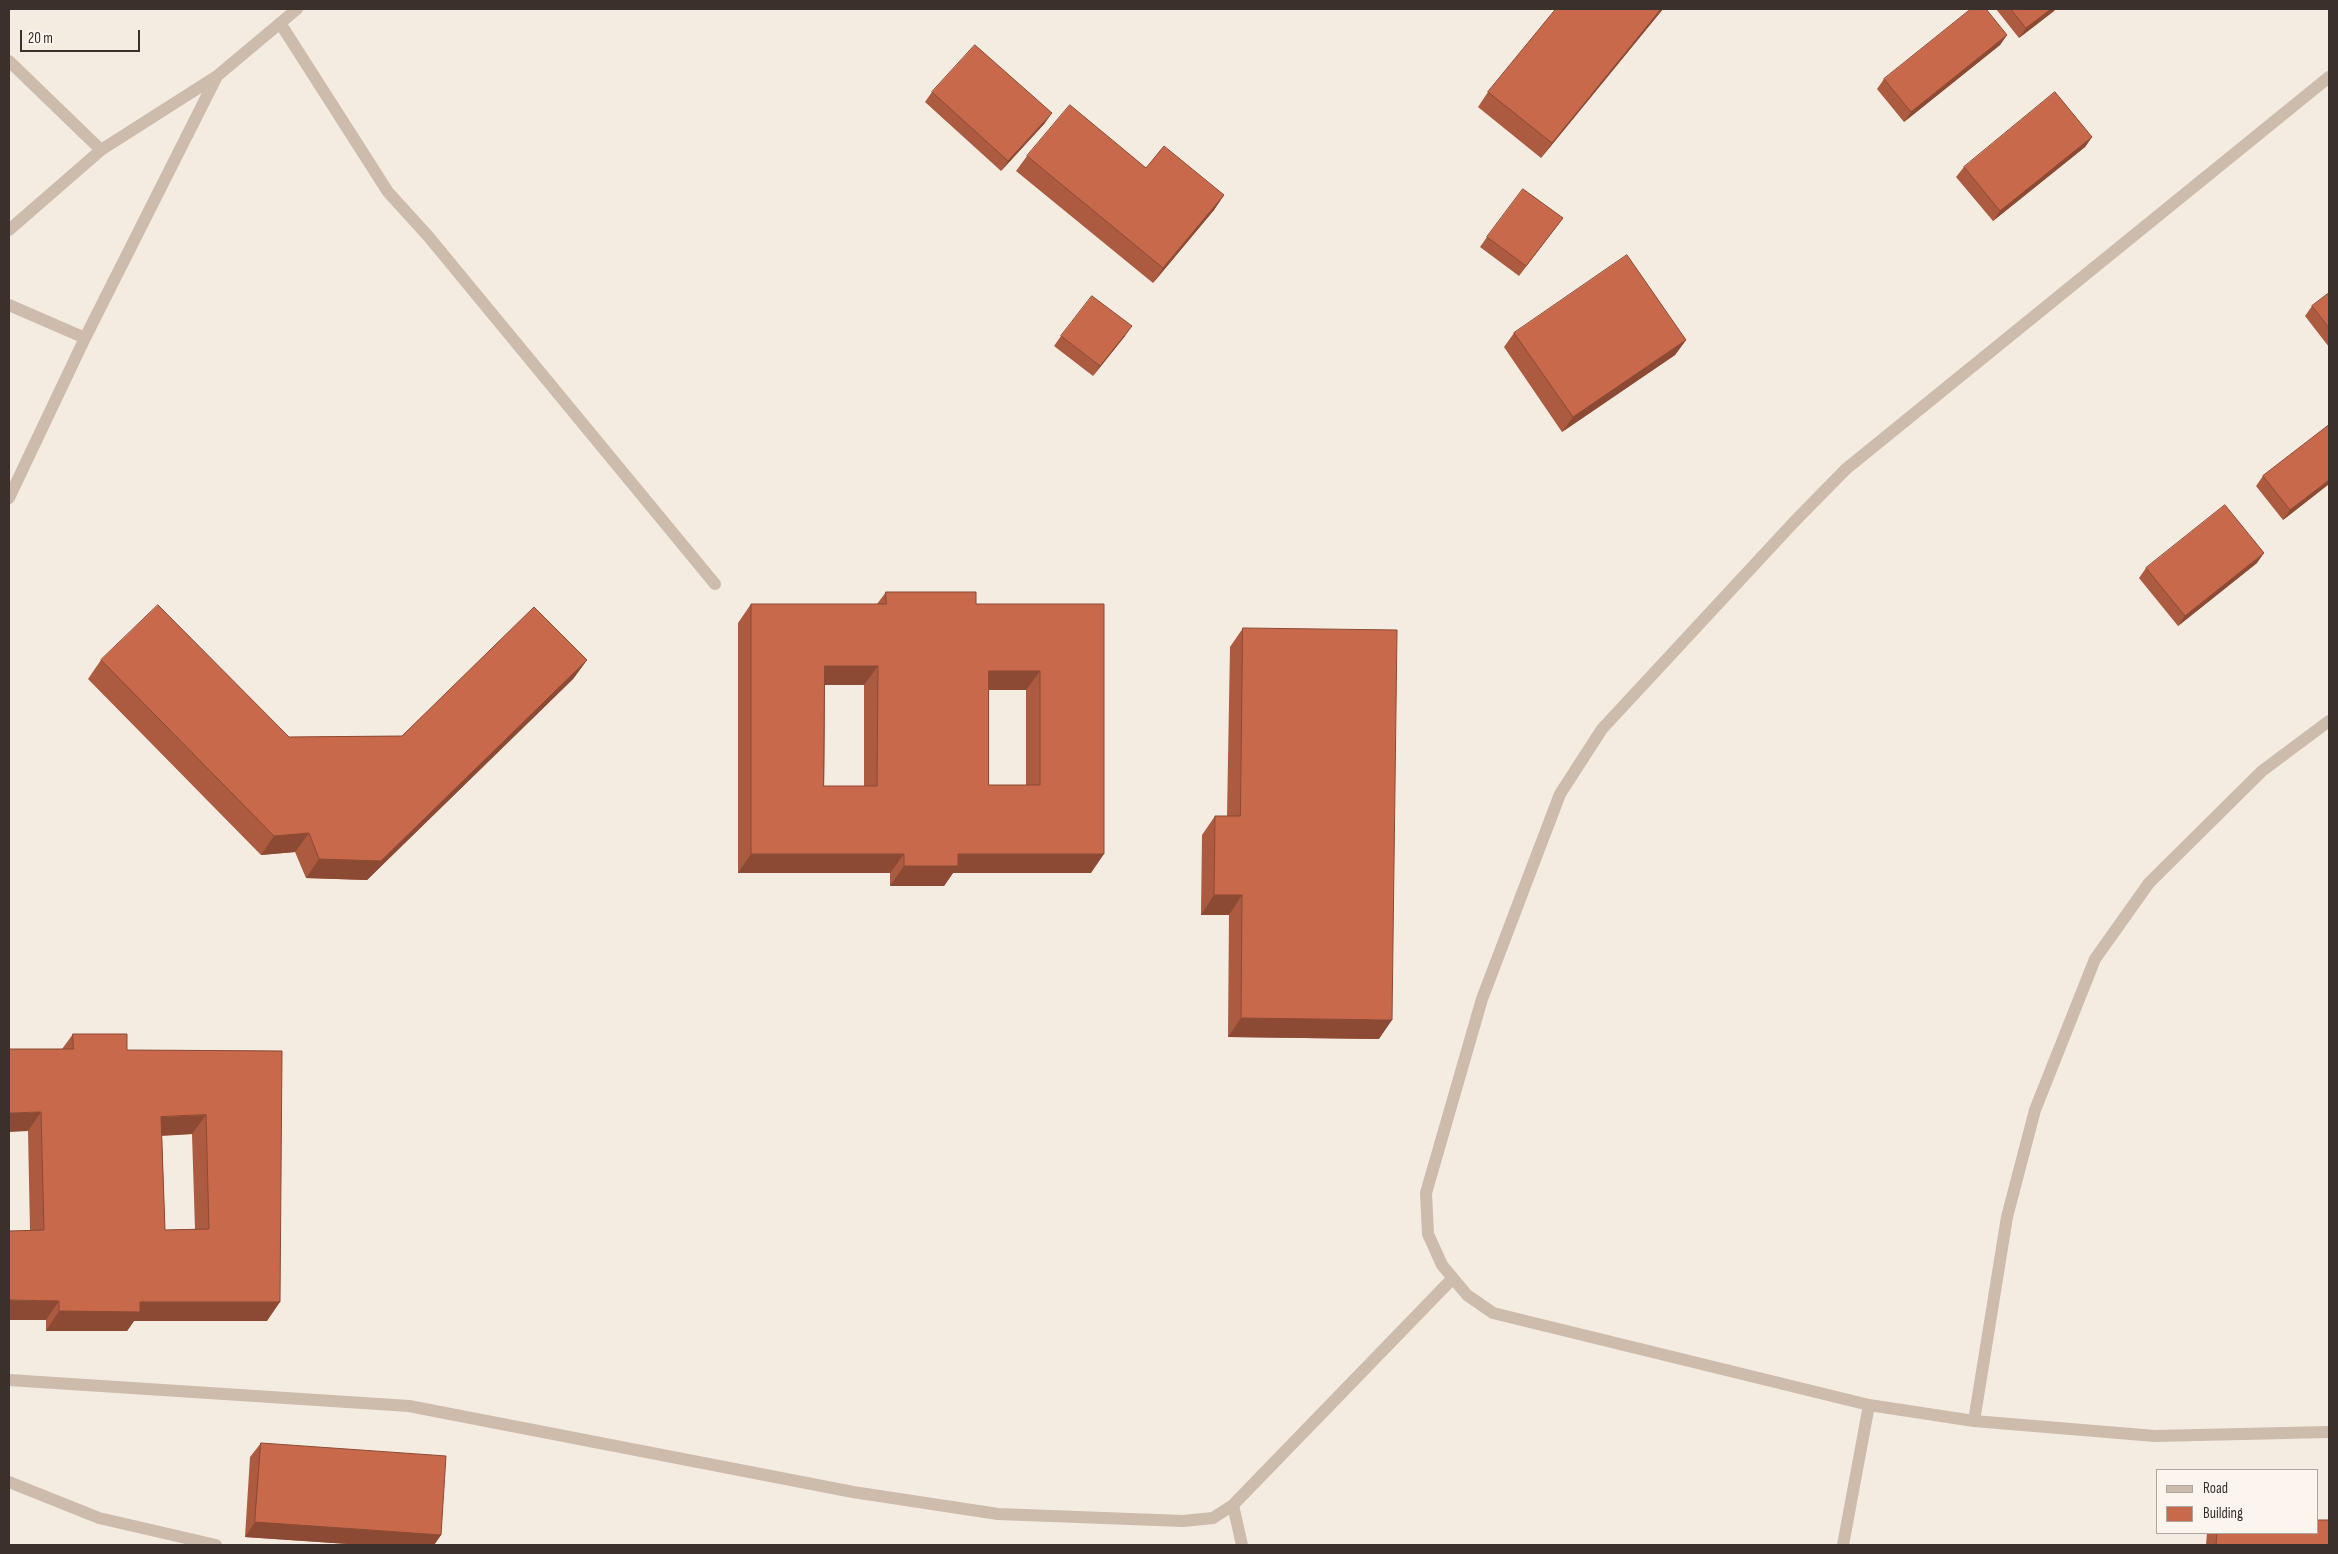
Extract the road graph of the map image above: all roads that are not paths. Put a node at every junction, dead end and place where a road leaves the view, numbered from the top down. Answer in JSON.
{"nodes":[{"id":1,"x":297,"y":9,"type":"edge"},
{"id":2,"x":280,"y":23,"type":"junction"},
{"id":3,"x":9,"y":61,"type":"edge"},
{"id":4,"x":218,"y":76,"type":"junction"},
{"id":5,"x":2329,"y":77,"type":"edge"},
{"id":6,"x":101,"y":150,"type":"junction"},
{"id":7,"x":9,"y":230,"type":"edge"},
{"id":8,"x":9,"y":305,"type":"edge"},
{"id":9,"x":85,"y":338,"type":"junction"},
{"id":10,"x":9,"y":498,"type":"edge"},
{"id":11,"x":715,"y":584,"type":"dead end"},
{"id":12,"x":2329,"y":721,"type":"edge"},
{"id":13,"x":1453,"y":1278,"type":"junction"},
{"id":14,"x":9,"y":1380,"type":"edge"},
{"id":15,"x":1869,"y":1404,"type":"junction"},
{"id":16,"x":1974,"y":1421,"type":"junction"},
{"id":17,"x":2329,"y":1432,"type":"edge"},
{"id":18,"x":9,"y":1482,"type":"edge"},
{"id":19,"x":1233,"y":1505,"type":"junction"},
{"id":20,"x":216,"y":1545,"type":"edge"},
{"id":21,"x":1242,"y":1545,"type":"edge"},
{"id":22,"x":1843,"y":1545,"type":"edge"}],
"edges":[{"from":1,"to":2,"type":"street"},
{"from":2,"to":4,"type":"street"},
{"from":2,"to":11,"type":"street"},
{"from":3,"to":6,"type":"street"},
{"from":4,"to":6,"type":"street"},
{"from":4,"to":9,"type":"street"},
{"from":5,"to":13,"type":"street"},
{"from":6,"to":7,"type":"street"},
{"from":8,"to":9,"type":"street"},
{"from":9,"to":10,"type":"street"},
{"from":12,"to":16,"type":"street"},
{"from":13,"to":15,"type":"street"},
{"from":13,"to":19,"type":"street"},
{"from":14,"to":19,"type":"street"},
{"from":15,"to":16,"type":"street"},
{"from":15,"to":22,"type":"street"},
{"from":16,"to":17,"type":"street"},
{"from":18,"to":20,"type":"street"},
{"from":19,"to":21,"type":"street"}]}
